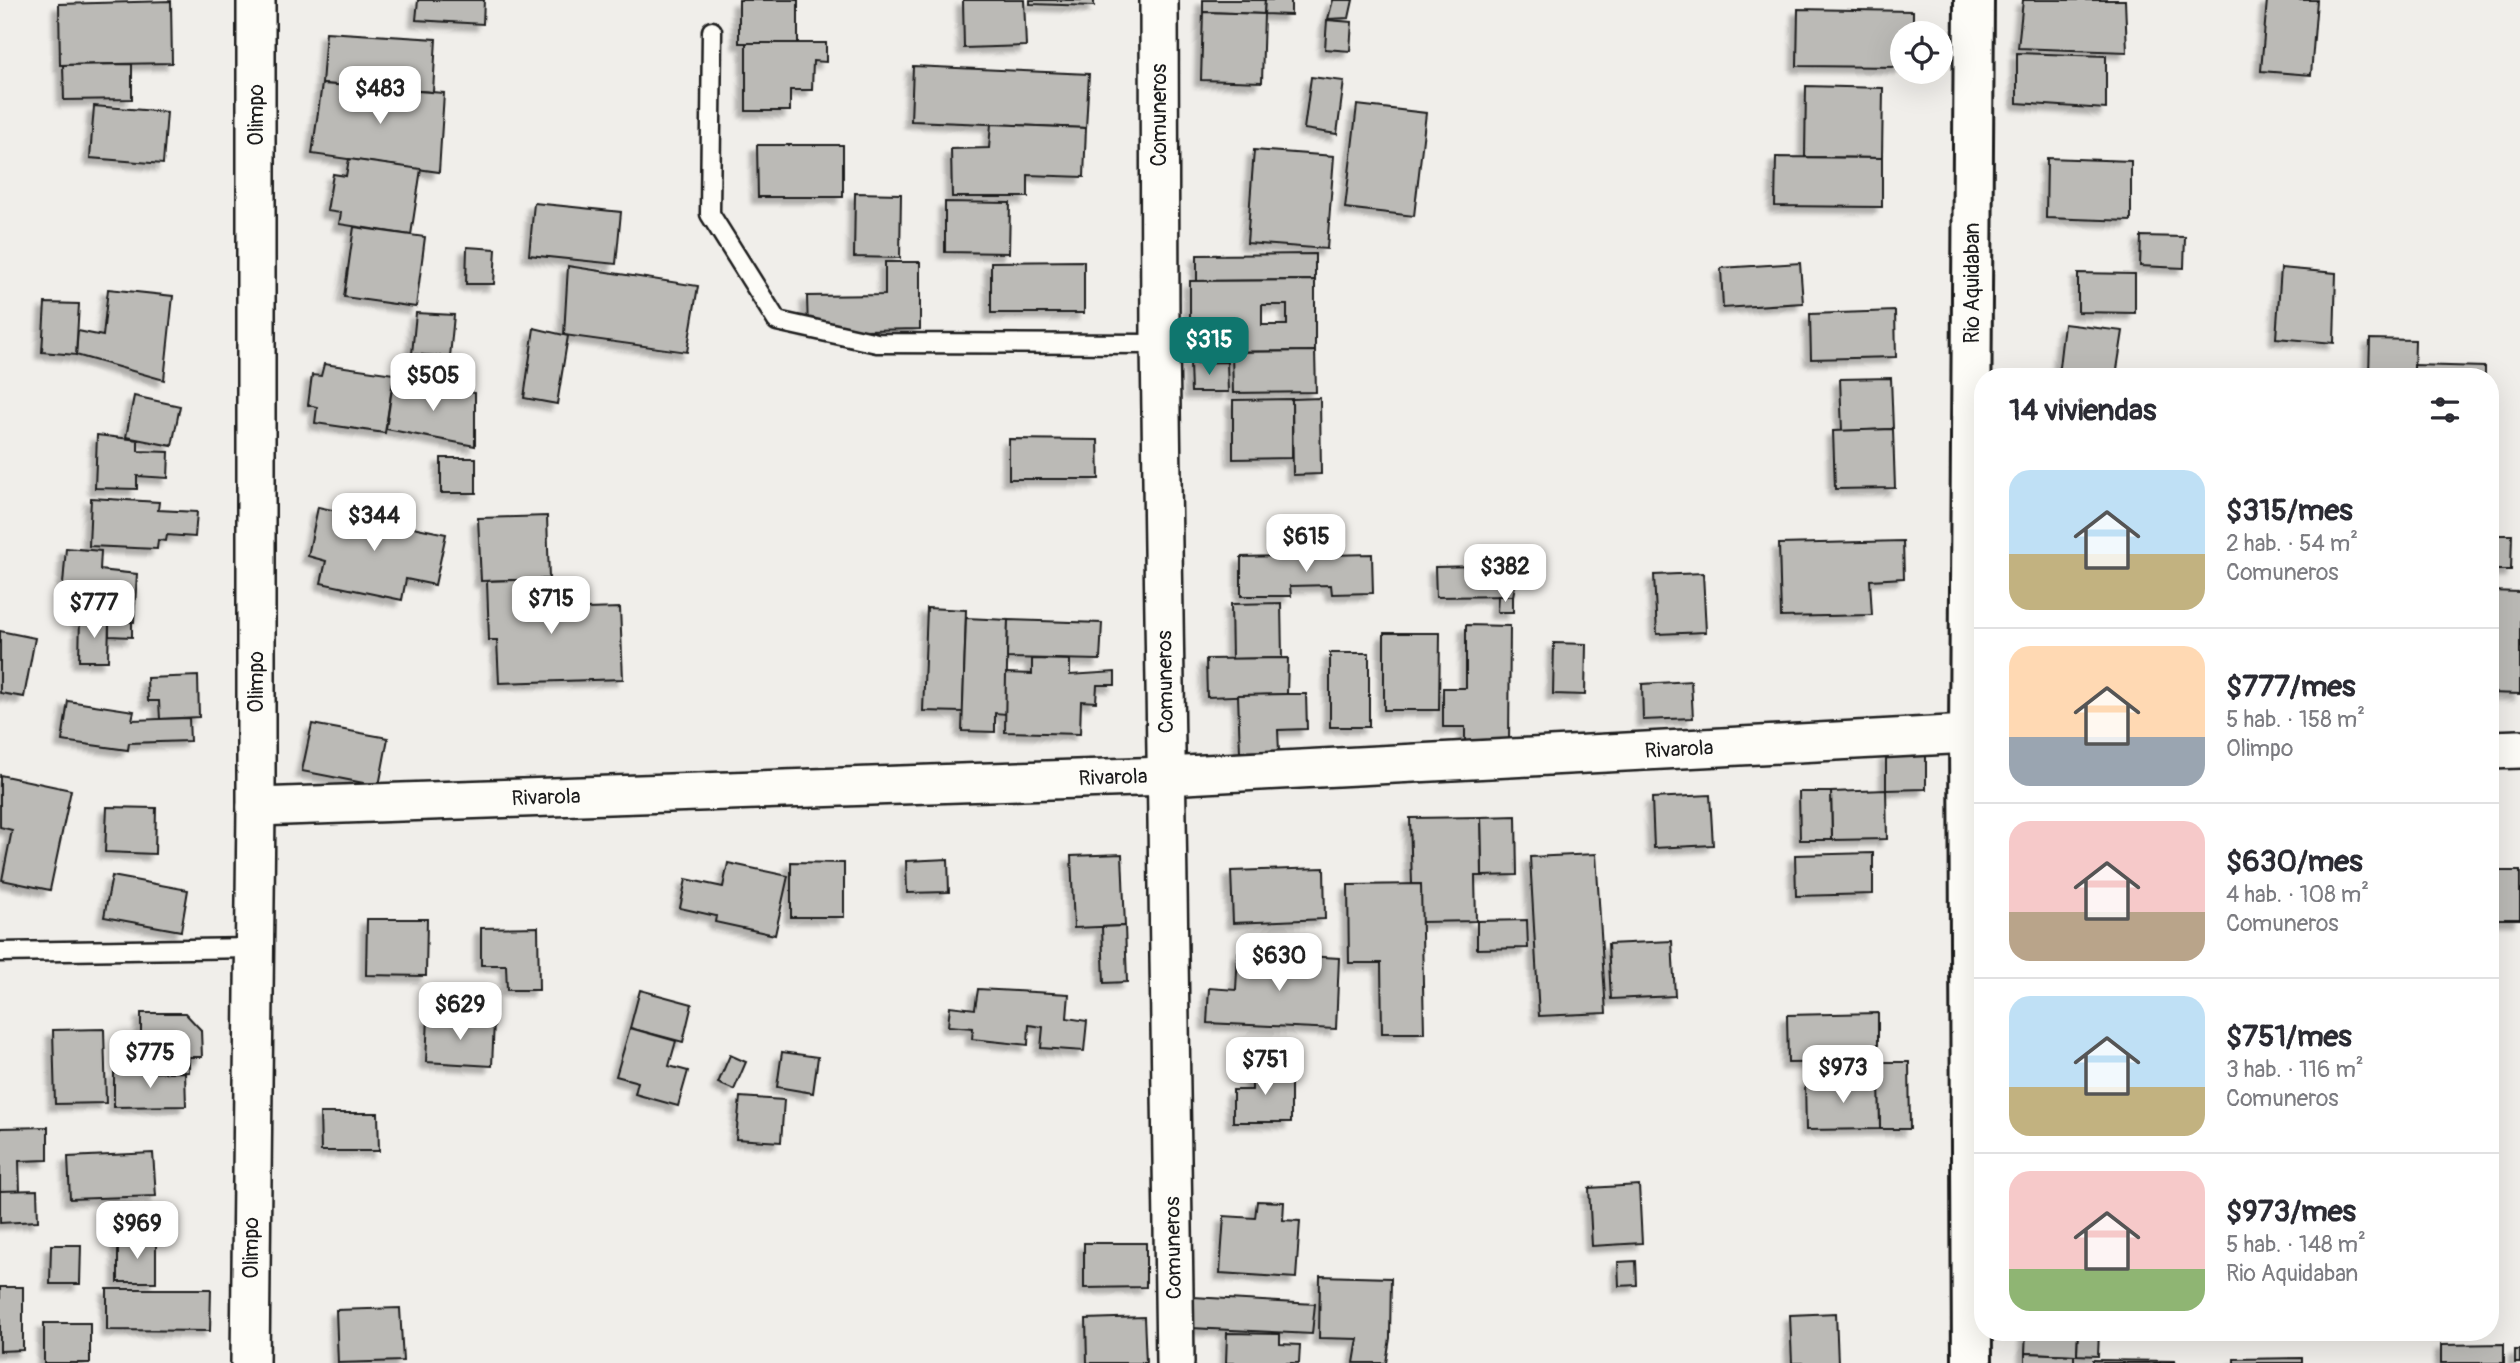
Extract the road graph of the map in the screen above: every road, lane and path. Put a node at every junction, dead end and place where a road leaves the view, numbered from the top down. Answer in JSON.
{"nodes":[{"id":1,"x":256,"y":0,"type":"edge"},
{"id":2,"x":1159,"y":0,"type":"edge"},
{"id":3,"x":1974,"y":0,"type":"edge"},
{"id":4,"x":712,"y":31,"type":"dead end"},
{"id":5,"x":1160,"y":344,"type":"junction"},
{"id":6,"x":1969,"y":734,"type":"junction"},
{"id":7,"x":2520,"y":749,"type":"edge"},
{"id":8,"x":2499,"y":750,"type":"edge"},
{"id":9,"x":1974,"y":761,"type":"edge"},
{"id":10,"x":1166,"y":776,"type":"junction"},
{"id":11,"x":256,"y":807,"type":"junction"},
{"id":12,"x":253,"y":948,"type":"junction"},
{"id":13,"x":0,"y":952,"type":"edge"},
{"id":14,"x":1974,"y":1068,"type":"edge"},
{"id":15,"x":250,"y":1363,"type":"edge"},
{"id":16,"x":1175,"y":1363,"type":"edge"},
{"id":17,"x":1972,"y":1363,"type":"edge"}],
"edges":[{"from":1,"to":11,"type":"street","name":"Olimpo"},
{"from":2,"to":5,"type":"street","name":"Comuneros"},
{"from":3,"to":6,"type":"street","name":"Rio Aquidaban"},
{"from":4,"to":5,"type":"lane"},
{"from":5,"to":10,"type":"street","name":"Comuneros"},
{"from":6,"to":9,"type":"street","name":"Rio Aquidaban"},
{"from":6,"to":10,"type":"street","name":"Rivarola"},
{"from":7,"to":8,"type":"street"},
{"from":10,"to":11,"type":"street","name":"Rivarola"},
{"from":10,"to":16,"type":"street","name":"Comuneros"},
{"from":11,"to":12,"type":"street","name":"Olimpo"},
{"from":12,"to":13,"type":"lane"},
{"from":12,"to":15,"type":"street","name":"Olimpo"},
{"from":14,"to":17,"type":"street","name":"Rio Aquidaban"}]}
